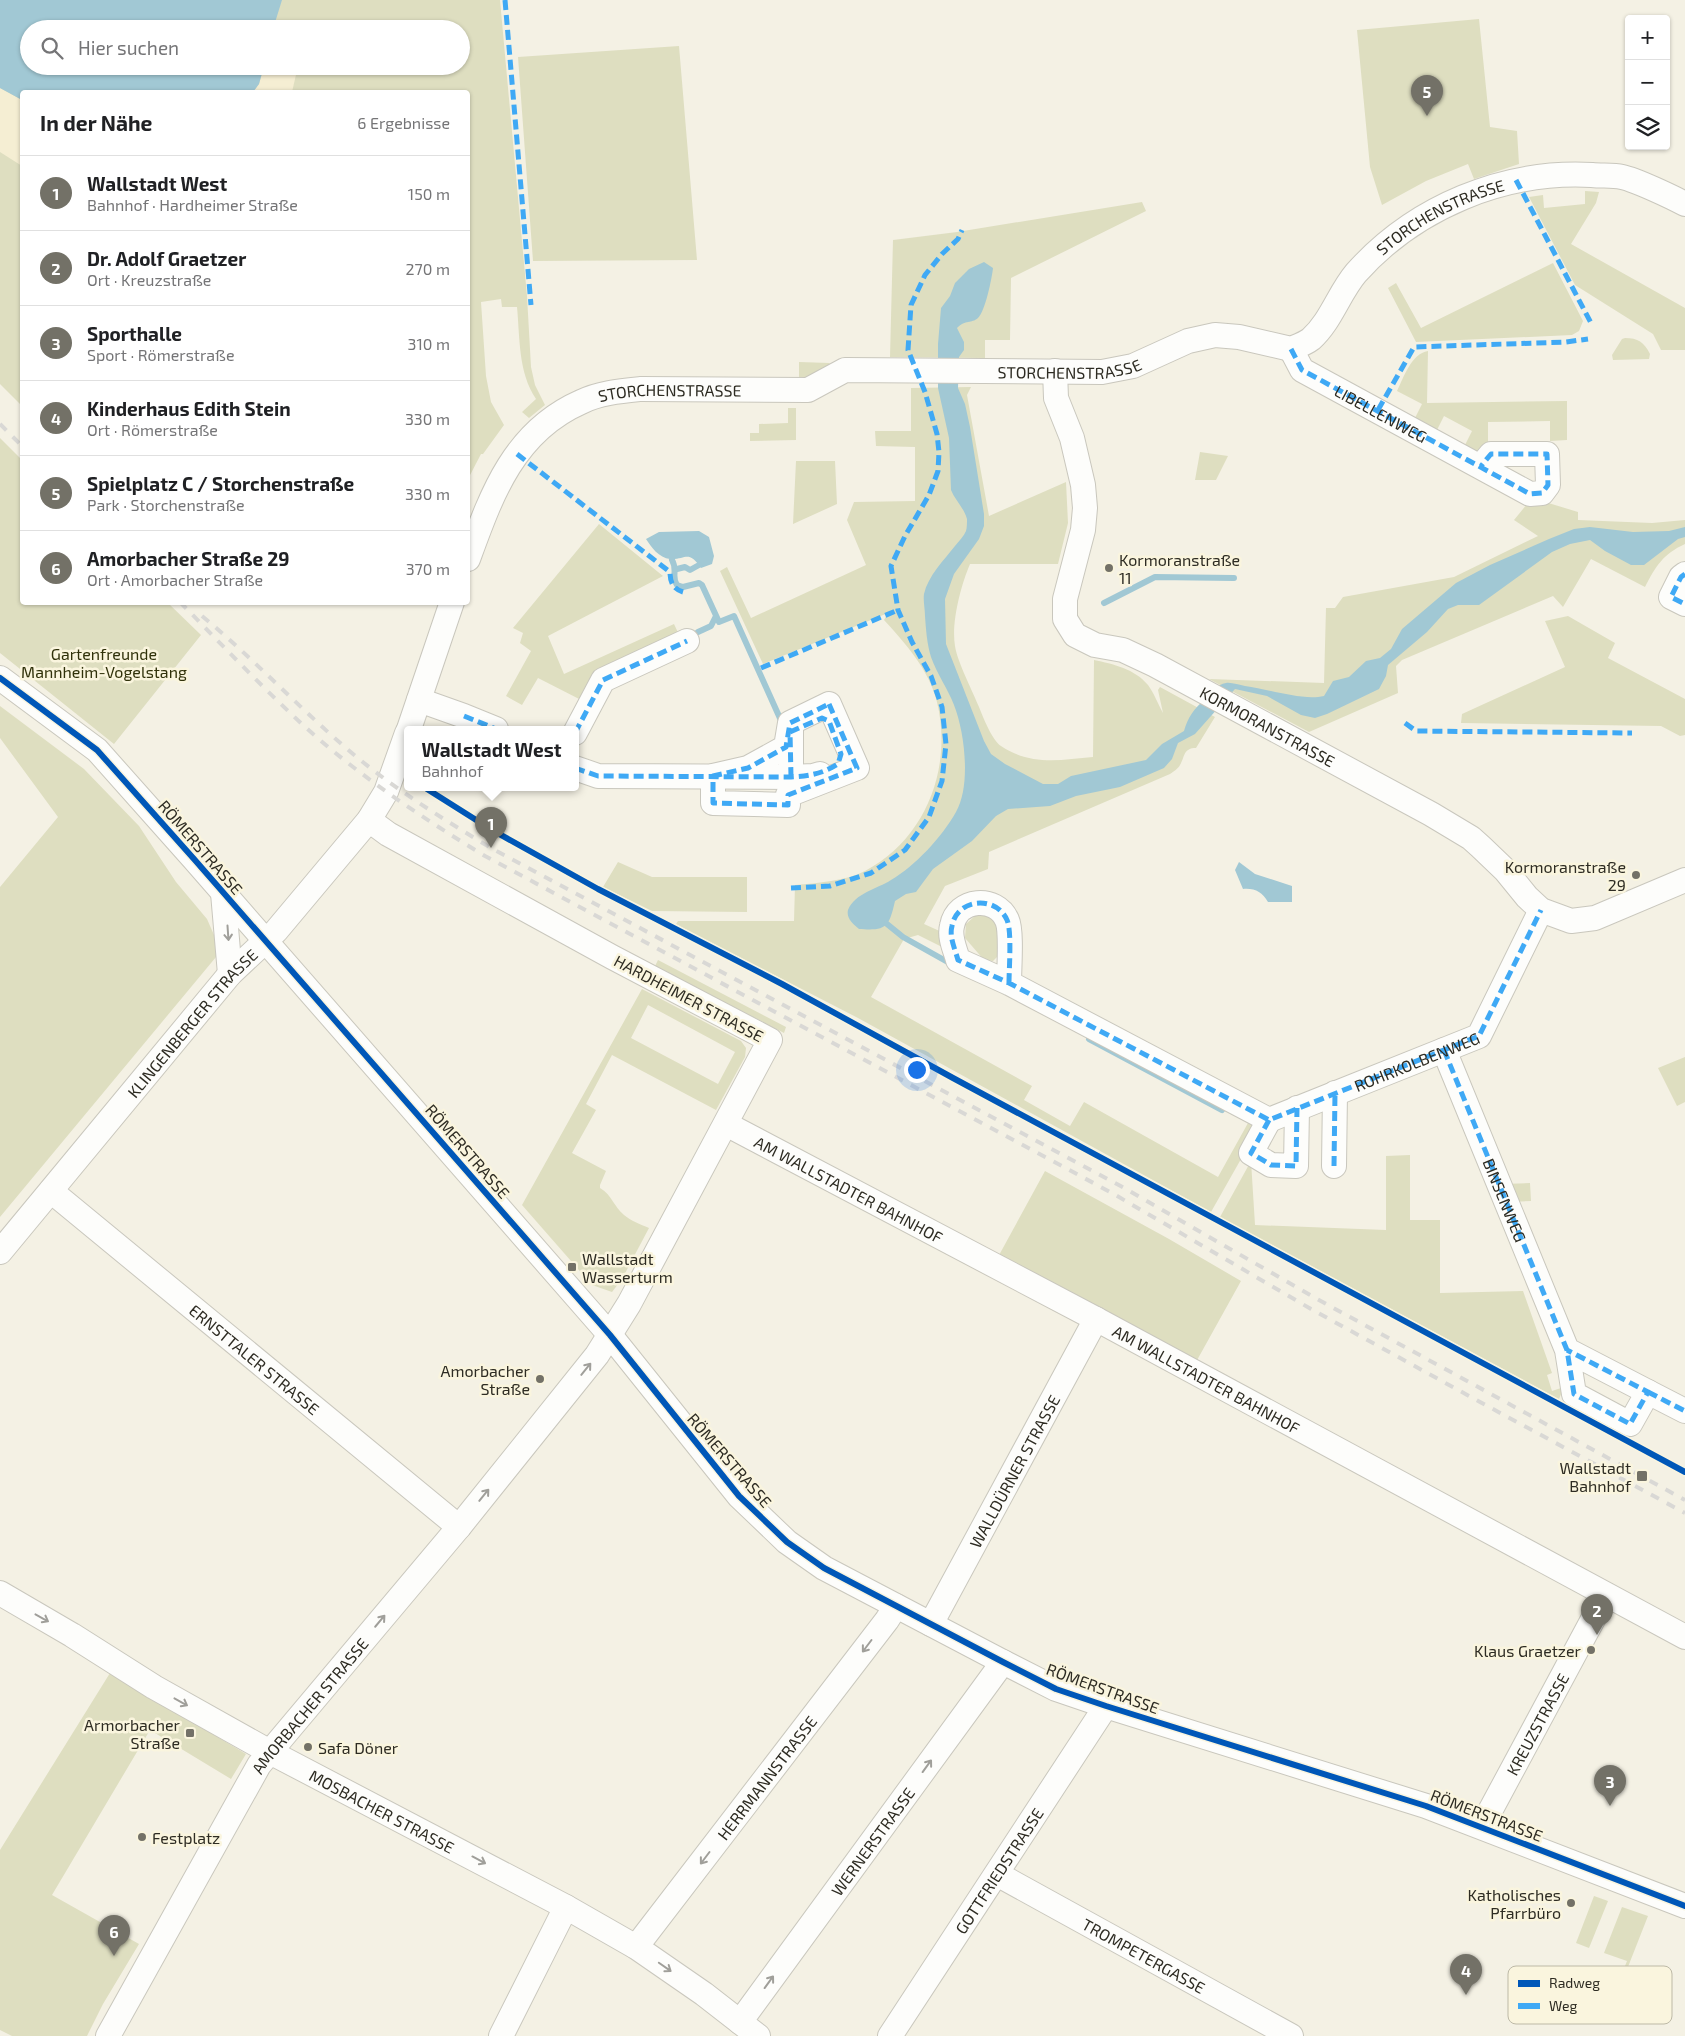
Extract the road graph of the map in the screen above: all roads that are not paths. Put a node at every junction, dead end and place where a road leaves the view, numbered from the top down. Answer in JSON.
{"nodes":[{"id":1,"x":1685,"y":204,"type":"edge"},
{"id":2,"x":1292,"y":349,"type":"junction"},
{"id":3,"x":1055,"y":371,"type":"junction"},
{"id":4,"x":1480,"y":466,"type":"dead end"},
{"id":5,"x":470,"y":554,"type":"edge"},
{"id":6,"x":1685,"y":574,"type":"edge"},
{"id":7,"x":1685,"y":604,"type":"edge"},
{"id":8,"x":451,"y":605,"type":"edge"},
{"id":9,"x":687,"y":641,"type":"dead end"},
{"id":10,"x":0,"y":678,"type":"edge"},
{"id":11,"x":419,"y":700,"type":"junction"},
{"id":12,"x":410,"y":726,"type":"edge"},
{"id":13,"x":488,"y":726,"type":"edge"},
{"id":14,"x":579,"y":726,"type":"edge"},
{"id":15,"x":404,"y":742,"type":"edge"},
{"id":16,"x":579,"y":769,"type":"edge"},
{"id":17,"x":713,"y":776,"type":"junction"},
{"id":18,"x":791,"y":777,"type":"dead end"},
{"id":19,"x":369,"y":820,"type":"junction"},
{"id":20,"x":1685,"y":880,"type":"edge"},
{"id":21,"x":223,"y":892,"type":"junction"},
{"id":22,"x":1541,"y":910,"type":"junction"},
{"id":23,"x":266,"y":940,"type":"junction"},
{"id":24,"x":230,"y":974,"type":"junction"},
{"id":25,"x":1008,"y":983,"type":"dead end"},
{"id":26,"x":1444,"y":1050,"type":"junction"},
{"id":27,"x":1335,"y":1093,"type":"junction"},
{"id":28,"x":1297,"y":1108,"type":"junction"},
{"id":29,"x":1269,"y":1120,"type":"junction"},
{"id":30,"x":726,"y":1124,"type":"junction"},
{"id":31,"x":1334,"y":1166,"type":"dead end"},
{"id":32,"x":51,"y":1190,"type":"junction"},
{"id":33,"x":0,"y":1252,"type":"edge"},
{"id":34,"x":1096,"y":1319,"type":"junction"},
{"id":35,"x":610,"y":1335,"type":"junction"},
{"id":36,"x":1566,"y":1350,"type":"junction"},
{"id":37,"x":1648,"y":1392,"type":"junction"},
{"id":38,"x":1685,"y":1411,"type":"edge"},
{"id":39,"x":459,"y":1527,"type":"junction"},
{"id":40,"x":0,"y":1593,"type":"edge"},
{"id":41,"x":1606,"y":1595,"type":"junction"},
{"id":42,"x":896,"y":1606,"type":"junction"},
{"id":43,"x":931,"y":1624,"type":"junction"},
{"id":44,"x":1685,"y":1637,"type":"edge"},
{"id":45,"x":1003,"y":1662,"type":"junction"},
{"id":46,"x":1106,"y":1706,"type":"junction"},
{"id":47,"x":270,"y":1752,"type":"junction"},
{"id":48,"x":1482,"y":1826,"type":"junction"},
{"id":49,"x":997,"y":1874,"type":"junction"},
{"id":50,"x":566,"y":1906,"type":"junction"},
{"id":51,"x":1685,"y":1906,"type":"edge"},
{"id":52,"x":636,"y":1947,"type":"junction"},
{"id":53,"x":740,"y":2022,"type":"junction"},
{"id":54,"x":108,"y":2036,"type":"edge"},
{"id":55,"x":501,"y":2036,"type":"edge"},
{"id":56,"x":758,"y":2036,"type":"edge"},
{"id":57,"x":890,"y":2036,"type":"edge"},
{"id":58,"x":1291,"y":2036,"type":"edge"}],
"edges":[{"from":1,"to":2,"type":"street","name":"STORCHENSTRASSE"},
{"from":2,"to":3,"type":"street","name":"STORCHENSTRASSE"},
{"from":2,"to":4,"type":"street","name":"LIBELLENWEG"},
{"from":3,"to":5,"type":"street","name":"STORCHENSTRASSE"},
{"from":3,"to":22,"type":"street","name":"KORMORANSTRASSE"},
{"from":6,"to":7,"type":"street"},
{"from":8,"to":11,"type":"street"},
{"from":9,"to":14,"type":"street"},
{"from":10,"to":21,"type":"street","name":"RÖMERSTRASSE"},
{"from":11,"to":12,"type":"street"},
{"from":11,"to":13,"type":"street"},
{"from":15,"to":19,"type":"street","name":"KLINGENBERGER STRASSE"},
{"from":16,"to":17,"type":"street"},
{"from":17,"to":17,"type":"street"},
{"from":17,"to":18,"type":"street"},
{"from":19,"to":23,"type":"street","name":"KLINGENBERGER STRASSE"},
{"from":19,"to":30,"type":"street","name":"HARDHEIMER STRASSE"},
{"from":20,"to":22,"type":"street","name":"KORMORANSTRASSE"},
{"from":21,"to":23,"type":"street","name":"RÖMERSTRASSE"},
{"from":21,"to":24,"type":"street","one_way":true},
{"from":22,"to":26,"type":"street","name":"ROHRKOLBENWEG"},
{"from":23,"to":24,"type":"street","name":"KLINGENBERGER STRASSE"},
{"from":23,"to":35,"type":"street","name":"RÖMERSTRASSE"},
{"from":24,"to":32,"type":"street","name":"KLINGENBERGER STRASSE"},
{"from":25,"to":29,"type":"street"},
{"from":26,"to":27,"type":"street","name":"ROHRKOLBENWEG"},
{"from":26,"to":36,"type":"street","name":"BINSENWEG"},
{"from":27,"to":28,"type":"street","name":"ROHRKOLBENWEG"},
{"from":27,"to":31,"type":"street","name":"ROHRKOLBENWEG"},
{"from":28,"to":29,"type":"street","name":"ROHRKOLBENWEG"},
{"from":28,"to":29,"type":"street"},
{"from":30,"to":34,"type":"street","name":"AM WALLSTADTER BAHNHOF"},
{"from":30,"to":35,"type":"street","name":"HARDHEIMER STRASSE"},
{"from":32,"to":33,"type":"street","name":"KLINGENBERGER STRASSE"},
{"from":32,"to":39,"type":"street","name":"ERNSTTALER STRASSE"},
{"from":34,"to":41,"type":"street","name":"AM WALLSTADTER BAHNHOF"},
{"from":34,"to":43,"type":"street","name":"WALLDÜRNER STRASSE"},
{"from":39,"to":35,"type":"street","name":"AMORBACHER STRASSE","one_way":true},
{"from":35,"to":42,"type":"street","name":"RÖMERSTRASSE"},
{"from":36,"to":37,"type":"street"},
{"from":36,"to":37,"type":"street","name":"BINSENWEG"},
{"from":37,"to":38,"type":"street"},
{"from":47,"to":39,"type":"street","name":"AMORBACHER STRASSE","one_way":true},
{"from":40,"to":47,"type":"street","name":"MOSBACHER STRASSE","one_way":true},
{"from":41,"to":44,"type":"street","name":"AM WALLSTADTER BAHNHOF"},
{"from":41,"to":48,"type":"street","name":"KREUZSTRASSE"},
{"from":42,"to":43,"type":"street","name":"RÖMERSTRASSE"},
{"from":42,"to":52,"type":"street","name":"HERRMANNSTRASSE","one_way":true},
{"from":43,"to":45,"type":"street","name":"RÖMERSTRASSE"},
{"from":45,"to":46,"type":"street","name":"RÖMERSTRASSE"},
{"from":53,"to":45,"type":"street","name":"WERNERSTRASSE","one_way":true},
{"from":46,"to":48,"type":"street","name":"RÖMERSTRASSE"},
{"from":46,"to":49,"type":"street","name":"GOTTFRIEDSTRASSE"},
{"from":47,"to":50,"type":"street","name":"MOSBACHER STRASSE","one_way":true},
{"from":47,"to":54,"type":"street","name":"AMORBACHER STRASSE"},
{"from":48,"to":51,"type":"street","name":"RÖMERSTRASSE"},
{"from":49,"to":57,"type":"street","name":"GOTTFRIEDSTRASSE"},
{"from":49,"to":58,"type":"street","name":"TROMPETERGASSE"},
{"from":50,"to":52,"type":"street","name":"MOSBACHER STRASSE"},
{"from":50,"to":55,"type":"street"},
{"from":52,"to":53,"type":"street","name":"MOSBACHER STRASSE","one_way":true},
{"from":53,"to":56,"type":"street","name":"MOSBACHER STRASSE"}]}
